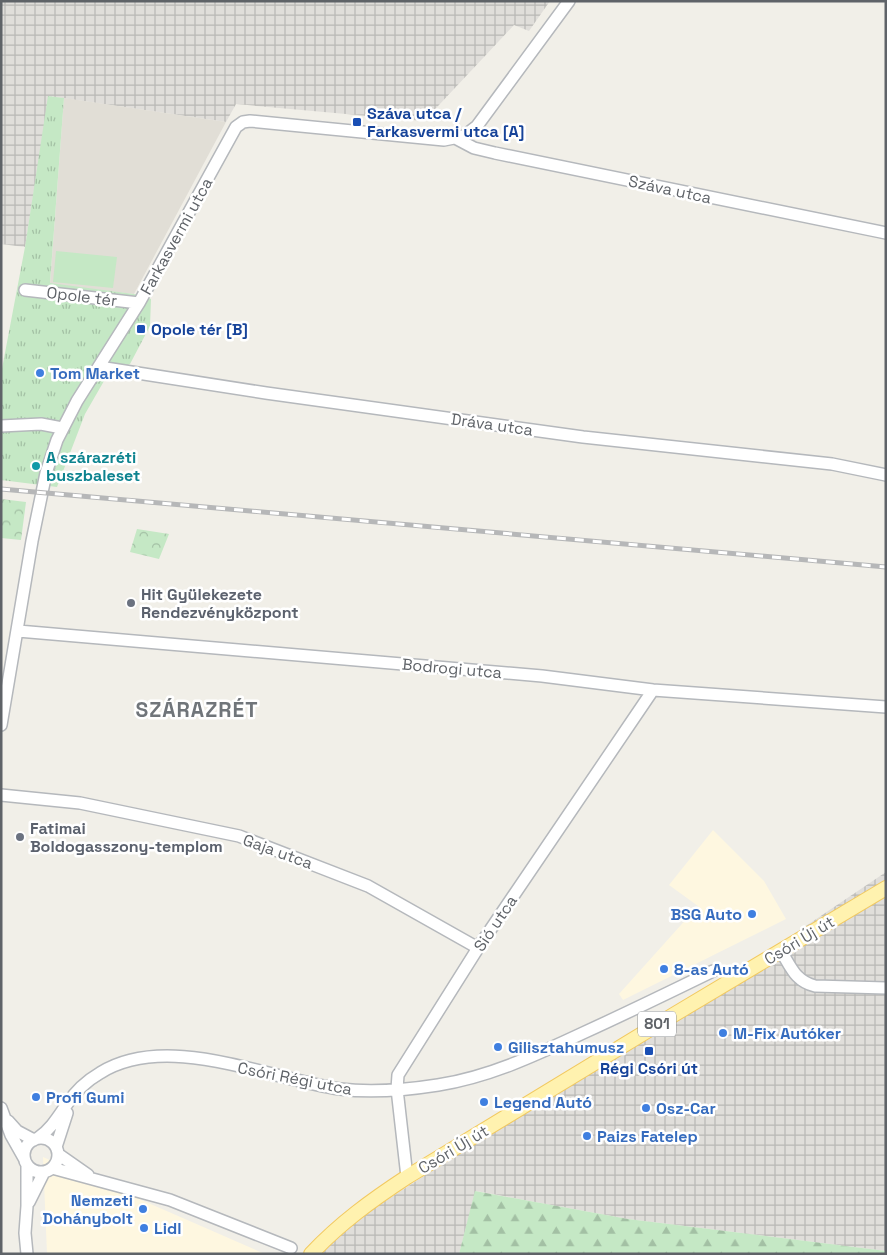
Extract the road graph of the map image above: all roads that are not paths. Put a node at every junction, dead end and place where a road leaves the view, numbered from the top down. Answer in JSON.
{"nodes":[{"id":1,"x":569,"y":1,"type":"edge"},
{"id":2,"x":457,"y":139,"type":"junction"},
{"id":3,"x":886,"y":233,"type":"edge"},
{"id":4,"x":25,"y":290,"type":"dead end"},
{"id":5,"x":139,"y":303,"type":"junction"},
{"id":6,"x":99,"y":367,"type":"junction"},
{"id":7,"x":1,"y":426,"type":"edge"},
{"id":8,"x":62,"y":428,"type":"junction"},
{"id":9,"x":886,"y":475,"type":"edge"},
{"id":10,"x":18,"y":631,"type":"junction"},
{"id":11,"x":653,"y":690,"type":"junction"},
{"id":12,"x":886,"y":707,"type":"edge"},
{"id":13,"x":2,"y":720,"type":"edge"},
{"id":14,"x":1,"y":795,"type":"edge"},
{"id":15,"x":886,"y":888,"type":"edge"},
{"id":16,"x":478,"y":948,"type":"junction"},
{"id":17,"x":781,"y":951,"type":"junction"},
{"id":18,"x":713,"y":971,"type":"dead end"},
{"id":19,"x":886,"y":988,"type":"edge"},
{"id":20,"x":397,"y":1089,"type":"junction"},
{"id":21,"x":75,"y":1095,"type":"junction"},
{"id":22,"x":1,"y":1108,"type":"edge"},
{"id":23,"x":6,"y":1120,"type":"junction"},
{"id":24,"x":36,"y":1139,"type":"junction"},
{"id":25,"x":57,"y":1150,"type":"junction"},
{"id":26,"x":26,"y":1162,"type":"junction"},
{"id":27,"x":48,"y":1170,"type":"junction"},
{"id":28,"x":407,"y":1177,"type":"junction"},
{"id":29,"x":94,"y":1179,"type":"junction"},
{"id":30,"x":27,"y":1206,"type":"junction"},
{"id":31,"x":333,"y":1231,"type":"junction"},
{"id":32,"x":291,"y":1248,"type":"dead end"},
{"id":33,"x":27,"y":1254,"type":"edge"},
{"id":34,"x":311,"y":1254,"type":"edge"},
{"id":35,"x":320,"y":1254,"type":"edge"}],
"edges":[{"from":1,"to":2,"type":"street"},
{"from":2,"to":3,"type":"street","name":"Száva utca"},
{"from":2,"to":5,"type":"street","name":"Farkasvermi utca"},
{"from":4,"to":5,"type":"street","name":"Opole tér"},
{"from":5,"to":6,"type":"street","name":"Farkasvermi utca"},
{"from":6,"to":8,"type":"street","name":"Farkasvermi utca"},
{"from":6,"to":9,"type":"street","name":"Dráva utca"},
{"from":7,"to":8,"type":"street"},
{"from":8,"to":10,"type":"street","name":"Farkasvermi utca"},
{"from":10,"to":11,"type":"street","name":"Bodrogi utca"},
{"from":10,"to":13,"type":"street","name":"Farkasvermi utca"},
{"from":11,"to":12,"type":"street","name":"Bodrogi utca"},
{"from":11,"to":16,"type":"street","name":"Sió utca"},
{"from":14,"to":16,"type":"street","name":"Gaja utca"},
{"from":15,"to":17,"type":"main road","name":"Csóri Új út","number":"801"},
{"from":16,"to":20,"type":"street","name":"Sió utca"},
{"from":17,"to":19,"type":"street"},
{"from":17,"to":28,"type":"main road","name":"Csóri Új út","number":"801"},
{"from":18,"to":20,"type":"street","name":"Csóri Régi utca"},
{"from":20,"to":21,"type":"street","name":"Csóri Régi utca"},
{"from":20,"to":28,"type":"street","name":"Sió utca"},
{"from":21,"to":24,"type":"street","name":"Csóri Régi utca"},
{"from":21,"to":25,"type":"street","name":"Csóri Régi utca"},
{"from":22,"to":23,"type":"street"},
{"from":23,"to":24,"type":"street"},
{"from":23,"to":26,"type":"street"},
{"from":24,"to":25,"type":"street"},
{"from":24,"to":26,"type":"street"},
{"from":25,"to":27,"type":"street"},
{"from":25,"to":29,"type":"street"},
{"from":26,"to":27,"type":"street"},
{"from":26,"to":30,"type":"street"},
{"from":27,"to":29,"type":"street"},
{"from":27,"to":30,"type":"street"},
{"from":28,"to":31,"type":"main road","name":"Csóri Új út","number":"801"},
{"from":29,"to":32,"type":"street"},
{"from":30,"to":33,"type":"street"},
{"from":31,"to":34,"type":"main road","number":"801"},
{"from":31,"to":35,"type":"main road","number":"801"}]}
